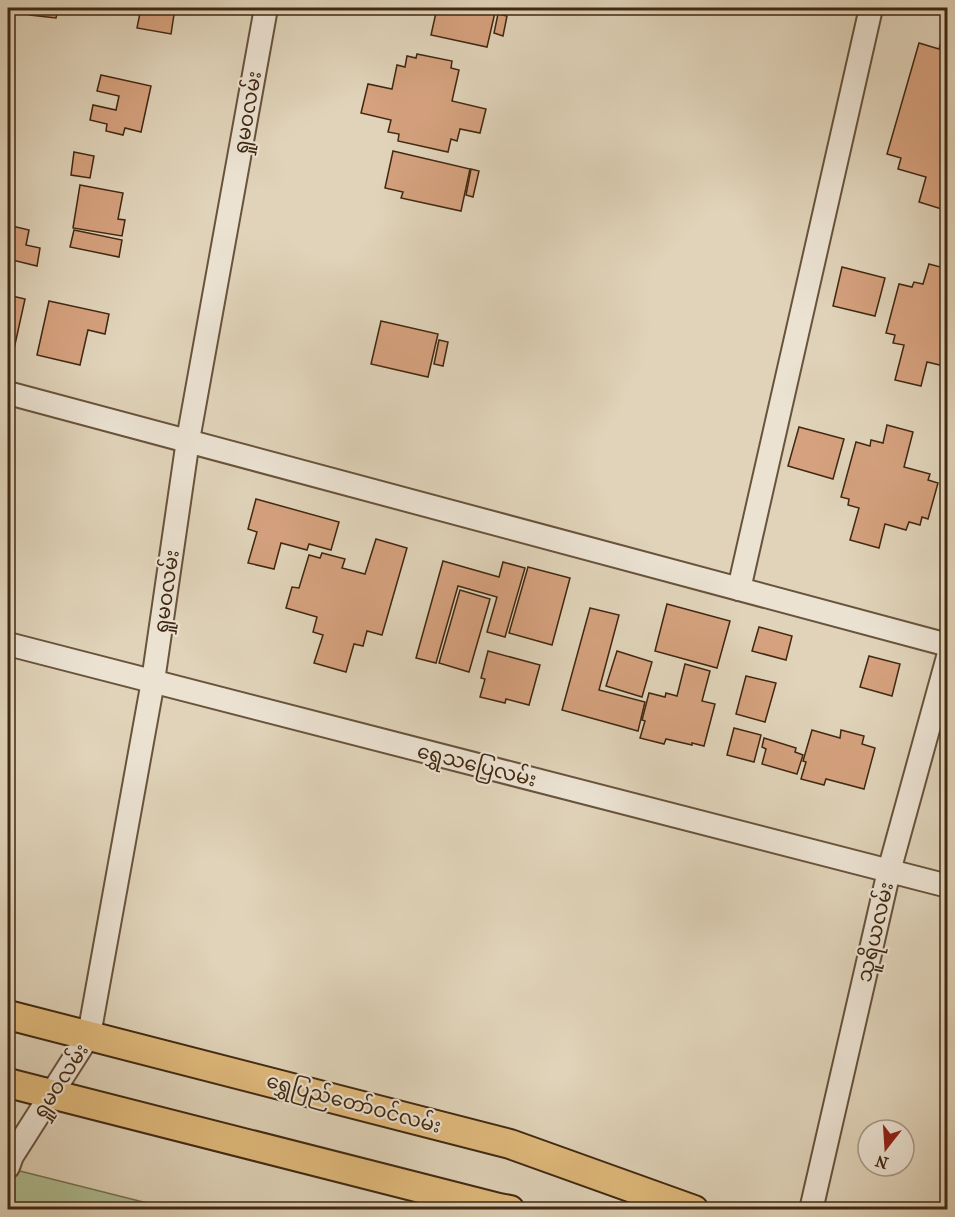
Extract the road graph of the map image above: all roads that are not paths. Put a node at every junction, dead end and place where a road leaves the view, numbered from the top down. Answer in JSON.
{"nodes":[{"id":1,"x":266,"y":8,"type":"edge"},
{"id":2,"x":871,"y":8,"type":"edge"},
{"id":3,"x":8,"y":393,"type":"edge"},
{"id":4,"x":188,"y":440,"type":"junction"},
{"id":5,"x":739,"y":589,"type":"junction"},
{"id":6,"x":8,"y":644,"type":"edge"},
{"id":7,"x":948,"y":645,"type":"edge"},
{"id":8,"x":948,"y":657,"type":"edge"},
{"id":9,"x":153,"y":681,"type":"junction"},
{"id":10,"x":890,"y":871,"type":"junction"},
{"id":11,"x":948,"y":886,"type":"edge"},
{"id":12,"x":8,"y":1015,"type":"edge"},
{"id":13,"x":89,"y":1035,"type":"junction"},
{"id":14,"x":8,"y":1083,"type":"edge"},
{"id":15,"x":51,"y":1094,"type":"junction"},
{"id":16,"x":10,"y":1162,"type":"edge"},
{"id":17,"x":510,"y":1209,"type":"edge"},
{"id":18,"x":694,"y":1209,"type":"edge"},
{"id":19,"x":811,"y":1209,"type":"edge"}],
"edges":[{"from":1,"to":4,"type":"street","name":"ရှုမဝလမ်း"},
{"from":2,"to":5,"type":"street"},
{"from":3,"to":4,"type":"street"},
{"from":4,"to":5,"type":"street"},
{"from":4,"to":9,"type":"street","name":"ရှုမဝလမ်း"},
{"from":5,"to":7,"type":"street"},
{"from":6,"to":9,"type":"street","name":"ရွှေသပြေလမ်း"},
{"from":8,"to":10,"type":"street","name":"သူရိယလမ်း"},
{"from":9,"to":10,"type":"street","name":"ရွှေသပြေလမ်း"},
{"from":9,"to":13,"type":"street","name":"ရှုမဝလမ်း"},
{"from":10,"to":11,"type":"street","name":"ရွှေသပြေလမ်း"},
{"from":10,"to":19,"type":"street","name":"သူရိယလမ်း"},
{"from":12,"to":13,"type":"main road","name":"ရွှေပြည်တော်ဝင်လမ်း"},
{"from":13,"to":15,"type":"street","name":"ရှုမဝလမ်း"},
{"from":13,"to":18,"type":"main road","name":"ရွှေပြည်တော်ဝင်လမ်း"},
{"from":14,"to":15,"type":"main road"},
{"from":15,"to":16,"type":"street","name":"ရှုမဝလမ်း"},
{"from":15,"to":17,"type":"main road"}]}
